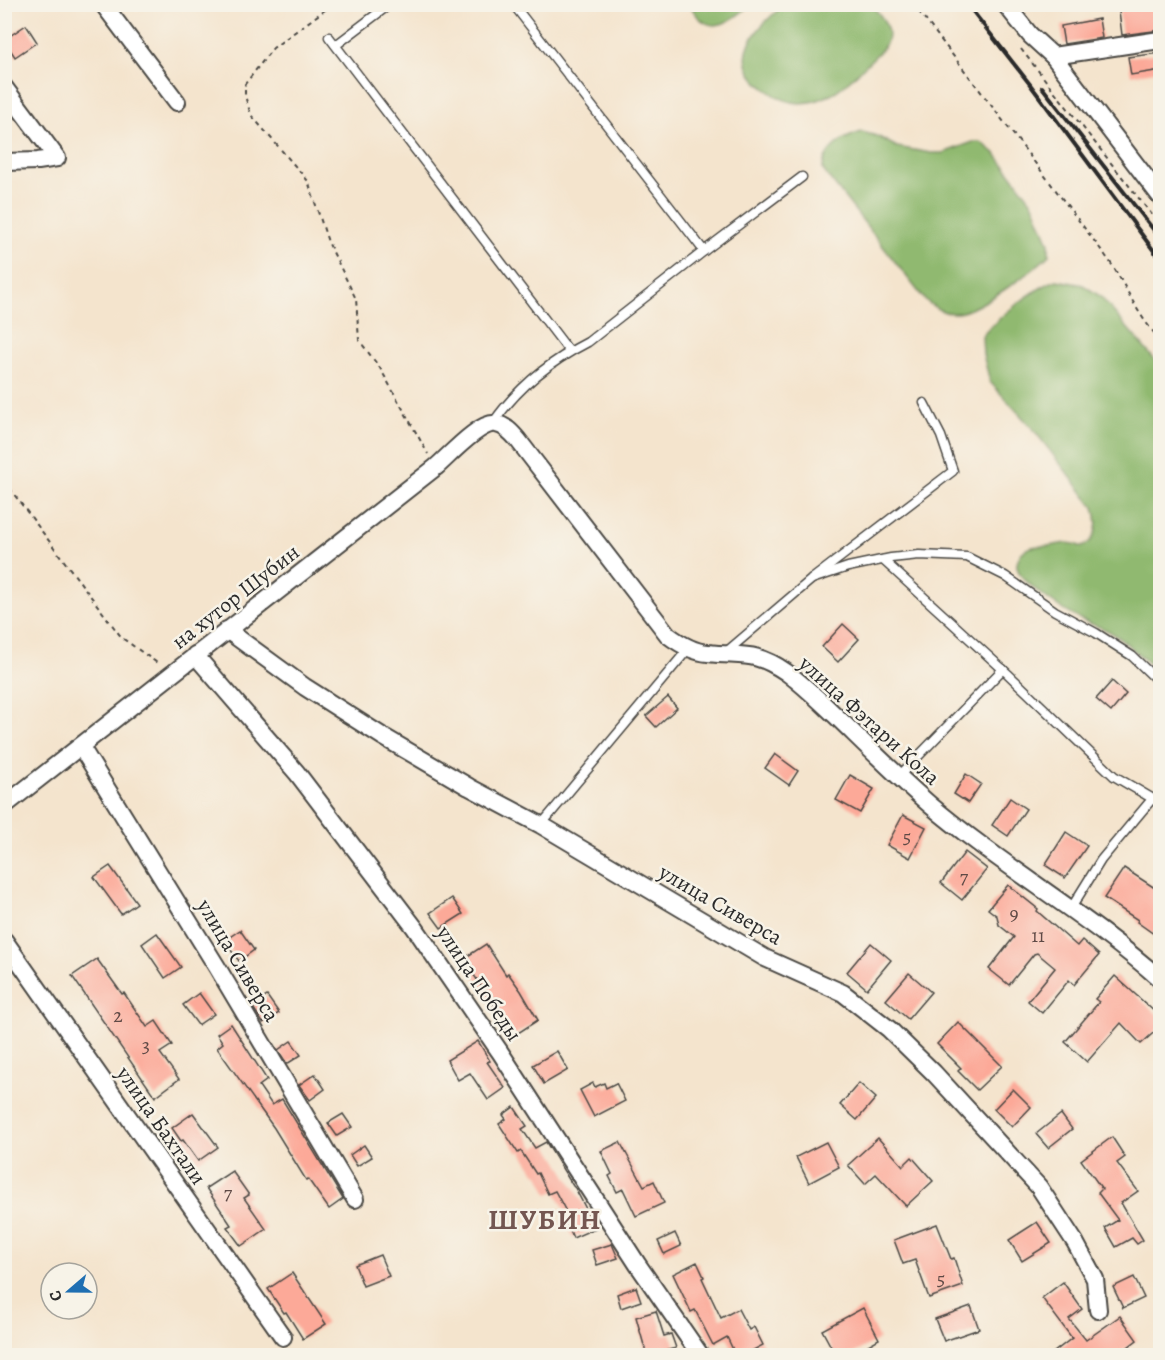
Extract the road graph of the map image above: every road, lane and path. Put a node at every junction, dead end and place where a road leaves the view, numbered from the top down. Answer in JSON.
{"nodes":[{"id":1,"x":103,"y":4,"type":"edge"},
{"id":2,"x":333,"y":4,"type":"edge"},
{"id":3,"x":390,"y":4,"type":"edge"},
{"id":4,"x":513,"y":4,"type":"edge"},
{"id":5,"x":913,"y":4,"type":"edge"},
{"id":6,"x":1005,"y":4,"type":"edge"},
{"id":7,"x":329,"y":37,"type":"dead end"},
{"id":8,"x":1161,"y":40,"type":"edge"},
{"id":9,"x":1015,"y":42,"type":"dead end"},
{"id":10,"x":336,"y":45,"type":"junction"},
{"id":11,"x":1053,"y":56,"type":"junction"},
{"id":12,"x":4,"y":87,"type":"edge"},
{"id":13,"x":177,"y":102,"type":"dead end"},
{"id":14,"x":4,"y":162,"type":"edge"},
{"id":15,"x":802,"y":177,"type":"dead end"},
{"id":16,"x":1161,"y":196,"type":"edge"},
{"id":17,"x":1161,"y":225,"type":"edge"},
{"id":18,"x":704,"y":251,"type":"junction"},
{"id":19,"x":1161,"y":339,"type":"edge"},
{"id":20,"x":569,"y":351,"type":"junction"},
{"id":21,"x":924,"y":404,"type":"dead end"},
{"id":22,"x":493,"y":423,"type":"junction"},
{"id":23,"x":436,"y":467,"type":"junction"},
{"id":24,"x":4,"y":482,"type":"edge"},
{"id":25,"x":883,"y":560,"type":"junction"},
{"id":26,"x":812,"y":579,"type":"junction"},
{"id":27,"x":227,"y":630,"type":"junction"},
{"id":28,"x":689,"y":648,"type":"junction"},
{"id":29,"x":724,"y":654,"type":"junction"},
{"id":30,"x":195,"y":655,"type":"junction"},
{"id":31,"x":1003,"y":669,"type":"junction"},
{"id":32,"x":173,"y":673,"type":"junction"},
{"id":33,"x":1161,"y":683,"type":"edge"},
{"id":34,"x":81,"y":747,"type":"junction"},
{"id":35,"x":899,"y":776,"type":"junction"},
{"id":36,"x":1156,"y":801,"type":"edge"},
{"id":37,"x":4,"y":806,"type":"edge"},
{"id":38,"x":541,"y":825,"type":"junction"},
{"id":39,"x":1070,"y":910,"type":"junction"},
{"id":40,"x":4,"y":940,"type":"edge"},
{"id":41,"x":1161,"y":979,"type":"edge"},
{"id":42,"x":355,"y":1198,"type":"dead end"},
{"id":43,"x":1098,"y":1310,"type":"dead end"},
{"id":44,"x":283,"y":1337,"type":"dead end"},
{"id":45,"x":700,"y":1356,"type":"edge"}],
"edges":[{"from":1,"to":13,"type":"street"},
{"from":2,"to":23,"type":"path"},
{"from":3,"to":10,"type":"lane"},
{"from":4,"to":18,"type":"lane"},
{"from":5,"to":19,"type":"path"},
{"from":6,"to":11,"type":"street"},
{"from":7,"to":10,"type":"lane"},
{"from":8,"to":11,"type":"street"},
{"from":9,"to":17,"type":"path"},
{"from":10,"to":20,"type":"lane"},
{"from":11,"to":16,"type":"street"},
{"from":12,"to":14,"type":"street"},
{"from":15,"to":18,"type":"lane"},
{"from":18,"to":20,"type":"lane"},
{"from":20,"to":22,"type":"lane"},
{"from":21,"to":26,"type":"lane"},
{"from":22,"to":23,"type":"street","name":"на хутор Шубин"},
{"from":22,"to":28,"type":"street","name":"улица Фэтари Кола"},
{"from":23,"to":27,"type":"street","name":"на хутор Шубин"},
{"from":24,"to":32,"type":"path"},
{"from":25,"to":26,"type":"lane"},
{"from":25,"to":31,"type":"lane"},
{"from":25,"to":33,"type":"lane"},
{"from":26,"to":29,"type":"lane"},
{"from":27,"to":30,"type":"street","name":"на хутор Шубин"},
{"from":27,"to":38,"type":"street","name":"улица Сиверса"},
{"from":28,"to":29,"type":"street","name":"улица Фэтари Кола"},
{"from":28,"to":38,"type":"lane"},
{"from":29,"to":35,"type":"street","name":"улица Фэтари Кола"},
{"from":30,"to":32,"type":"street","name":"на хутор Шубин"},
{"from":30,"to":45,"type":"street","name":"улица Победы"},
{"from":31,"to":35,"type":"lane"},
{"from":31,"to":36,"type":"lane"},
{"from":32,"to":34,"type":"street","name":"на хутор Шубин"},
{"from":34,"to":37,"type":"street","name":"на хутор Шубин"},
{"from":34,"to":42,"type":"street","name":"улица Сиверса"},
{"from":35,"to":39,"type":"street","name":"улица Фэтари Кола"},
{"from":36,"to":39,"type":"lane"},
{"from":38,"to":43,"type":"street","name":"улица Сиверса"},
{"from":39,"to":41,"type":"street","name":"улица Фэтари Кола"},
{"from":40,"to":44,"type":"street","name":"улица Бахтали"}]}
